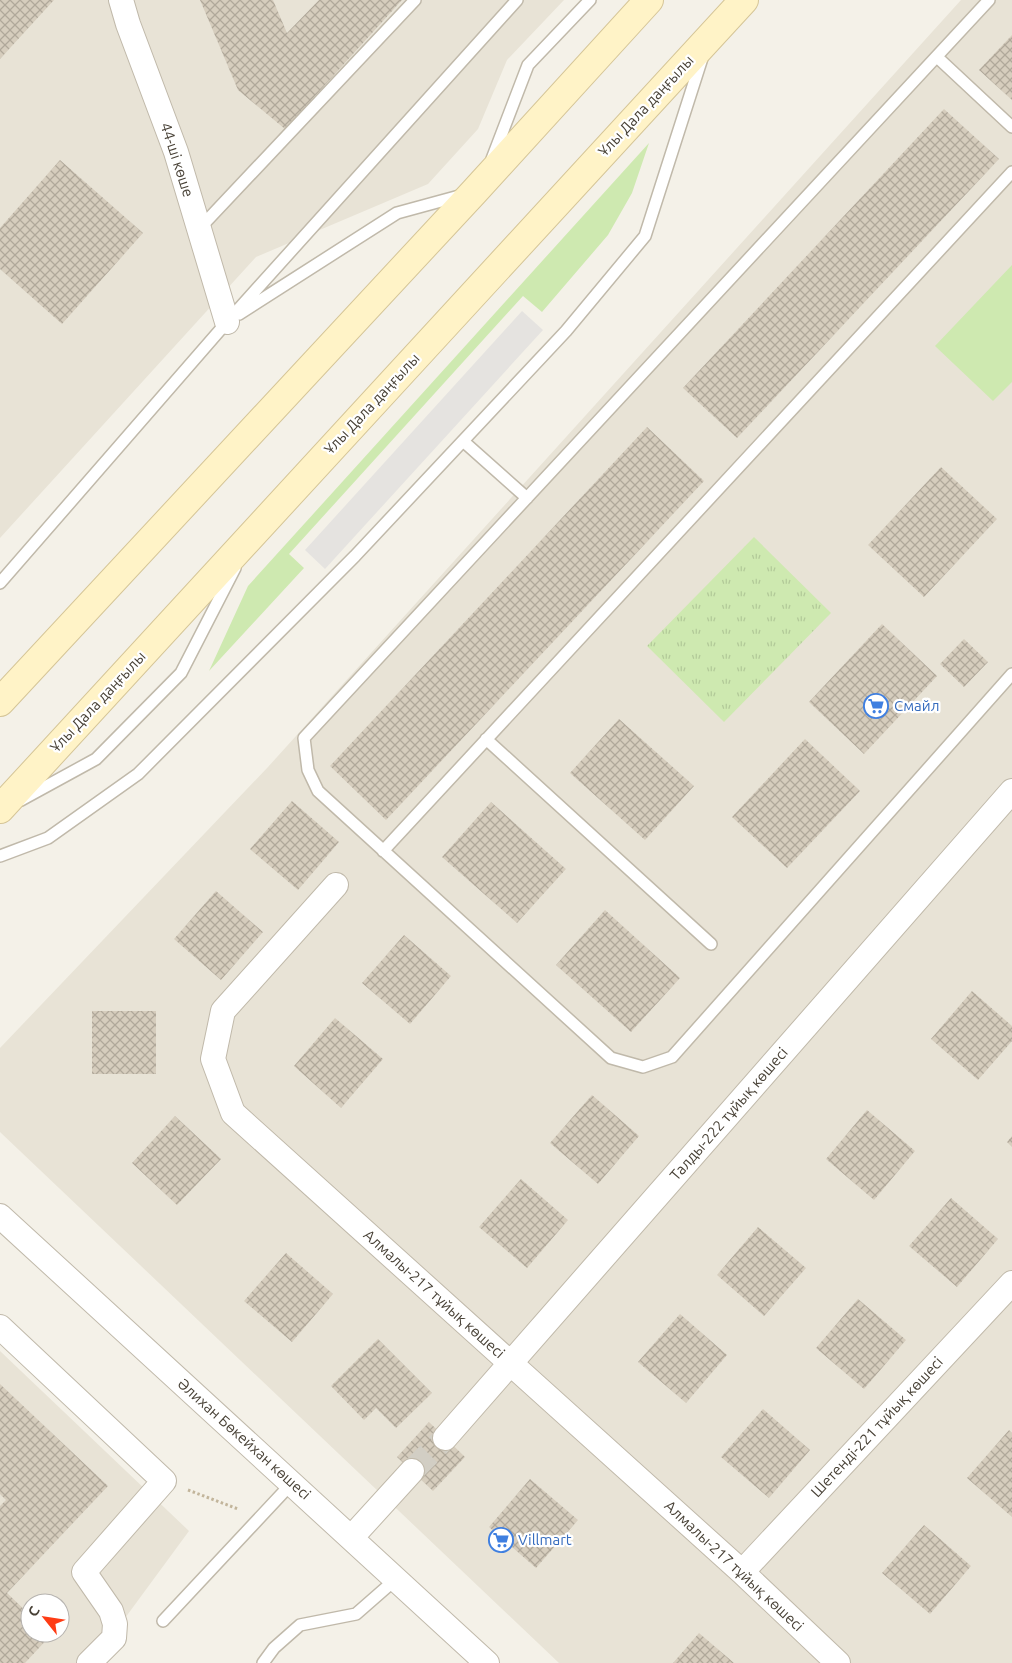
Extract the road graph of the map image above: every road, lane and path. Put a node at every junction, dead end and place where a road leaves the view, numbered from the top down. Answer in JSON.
{"nodes":[{"id":1,"x":121,"y":0,"type":"edge"},
{"id":2,"x":415,"y":0,"type":"edge"},
{"id":3,"x":517,"y":0,"type":"edge"},
{"id":4,"x":590,"y":0,"type":"edge"},
{"id":5,"x":649,"y":0,"type":"edge"},
{"id":6,"x":744,"y":0,"type":"edge"},
{"id":7,"x":989,"y":0,"type":"edge"},
{"id":8,"x":708,"y":39,"type":"junction"},
{"id":9,"x":937,"y":57,"type":"junction"},
{"id":10,"x":1012,"y":127,"type":"edge"},
{"id":11,"x":1012,"y":172,"type":"edge"},
{"id":12,"x":479,"y":187,"type":"junction"},
{"id":13,"x":199,"y":229,"type":"junction"},
{"id":14,"x":227,"y":322,"type":"junction"},
{"id":15,"x":463,"y":441,"type":"junction"},
{"id":16,"x":527,"y":498,"type":"junction"},
{"id":17,"x":253,"y":534,"type":"junction"},
{"id":18,"x":0,"y":583,"type":"edge"},
{"id":19,"x":1012,"y":674,"type":"edge"},
{"id":20,"x":0,"y":702,"type":"edge"},
{"id":21,"x":486,"y":739,"type":"junction"},
{"id":22,"x":1012,"y":790,"type":"edge"},
{"id":23,"x":0,"y":810,"type":"edge"},
{"id":24,"x":383,"y":851,"type":"junction"},
{"id":25,"x":0,"y":856,"type":"edge"},
{"id":26,"x":336,"y":885,"type":"dead end"},
{"id":27,"x":711,"y":944,"type":"dead end"},
{"id":28,"x":0,"y":1216,"type":"edge"},
{"id":29,"x":1012,"y":1283,"type":"edge"},
{"id":30,"x":0,"y":1327,"type":"edge"},
{"id":31,"x":511,"y":1363,"type":"junction"},
{"id":32,"x":445,"y":1438,"type":"tunnel mouth"},
{"id":33,"x":412,"y":1471,"type":"tunnel mouth"},
{"id":34,"x":164,"y":1481,"type":"junction"},
{"id":35,"x":292,"y":1483,"type":"junction"},
{"id":36,"x":260,"y":1518,"type":"junction"},
{"id":37,"x":351,"y":1538,"type":"junction"},
{"id":38,"x":742,"y":1572,"type":"junction"},
{"id":39,"x":396,"y":1578,"type":"junction"},
{"id":40,"x":163,"y":1621,"type":"dead end"},
{"id":41,"x":89,"y":1663,"type":"edge"},
{"id":42,"x":263,"y":1663,"type":"edge"},
{"id":43,"x":487,"y":1663,"type":"edge"},
{"id":44,"x":838,"y":1663,"type":"edge"}],
"edges":[{"from":1,"to":13,"type":"street","name":"44-ші көше"},
{"from":2,"to":13,"type":"lane"},
{"from":3,"to":14,"type":"lane"},
{"from":4,"to":12,"type":"lane"},
{"from":5,"to":12,"type":"main road"},
{"from":6,"to":8,"type":"main road","name":"Ұлы Дала даңғылы"},
{"from":7,"to":9,"type":"lane"},
{"from":8,"to":15,"type":"lane"},
{"from":8,"to":17,"type":"main road","name":"Ұлы Дала даңғылы"},
{"from":9,"to":10,"type":"lane"},
{"from":9,"to":16,"type":"lane"},
{"from":11,"to":21,"type":"lane"},
{"from":12,"to":14,"type":"lane"},
{"from":12,"to":20,"type":"main road"},
{"from":13,"to":14,"type":"street","name":"44-ші көше"},
{"from":14,"to":18,"type":"lane"},
{"from":15,"to":16,"type":"lane"},
{"from":15,"to":25,"type":"lane"},
{"from":16,"to":24,"type":"lane"},
{"from":17,"to":23,"type":"main road","name":"Ұлы Дала даңғылы"},
{"from":17,"to":23,"type":"lane"},
{"from":19,"to":24,"type":"lane"},
{"from":21,"to":24,"type":"lane"},
{"from":21,"to":27,"type":"lane"},
{"from":22,"to":31,"type":"street","name":"Талды-222 тұйық көшесі"},
{"from":26,"to":31,"type":"street","name":"Алмалы-217 тұйық көшесі"},
{"from":28,"to":35,"type":"street","name":"Әлихан Бөкейхан көшесі"},
{"from":29,"to":38,"type":"street","name":"Шетенді-221 тұйық көшесі"},
{"from":30,"to":34,"type":"street"},
{"from":31,"to":32,"type":"street","name":"Талды-222 тұйық көшесі"},
{"from":31,"to":38,"type":"street","name":"Алмалы-217 тұйық көшесі"},
{"from":33,"to":37,"type":"street"},
{"from":34,"to":36,"type":"path"},
{"from":34,"to":41,"type":"street"},
{"from":35,"to":36,"type":"lane"},
{"from":35,"to":37,"type":"street","name":"Әлихан Бөкейхан көшесі"},
{"from":36,"to":40,"type":"lane"},
{"from":37,"to":39,"type":"street","name":"Әлихан Бөкейхан көшесі"},
{"from":38,"to":44,"type":"street","name":"Алмалы-217 тұйық көшесі"},
{"from":39,"to":42,"type":"lane"},
{"from":39,"to":43,"type":"street","name":"Әлихан Бөкейхан көшесі"}]}
